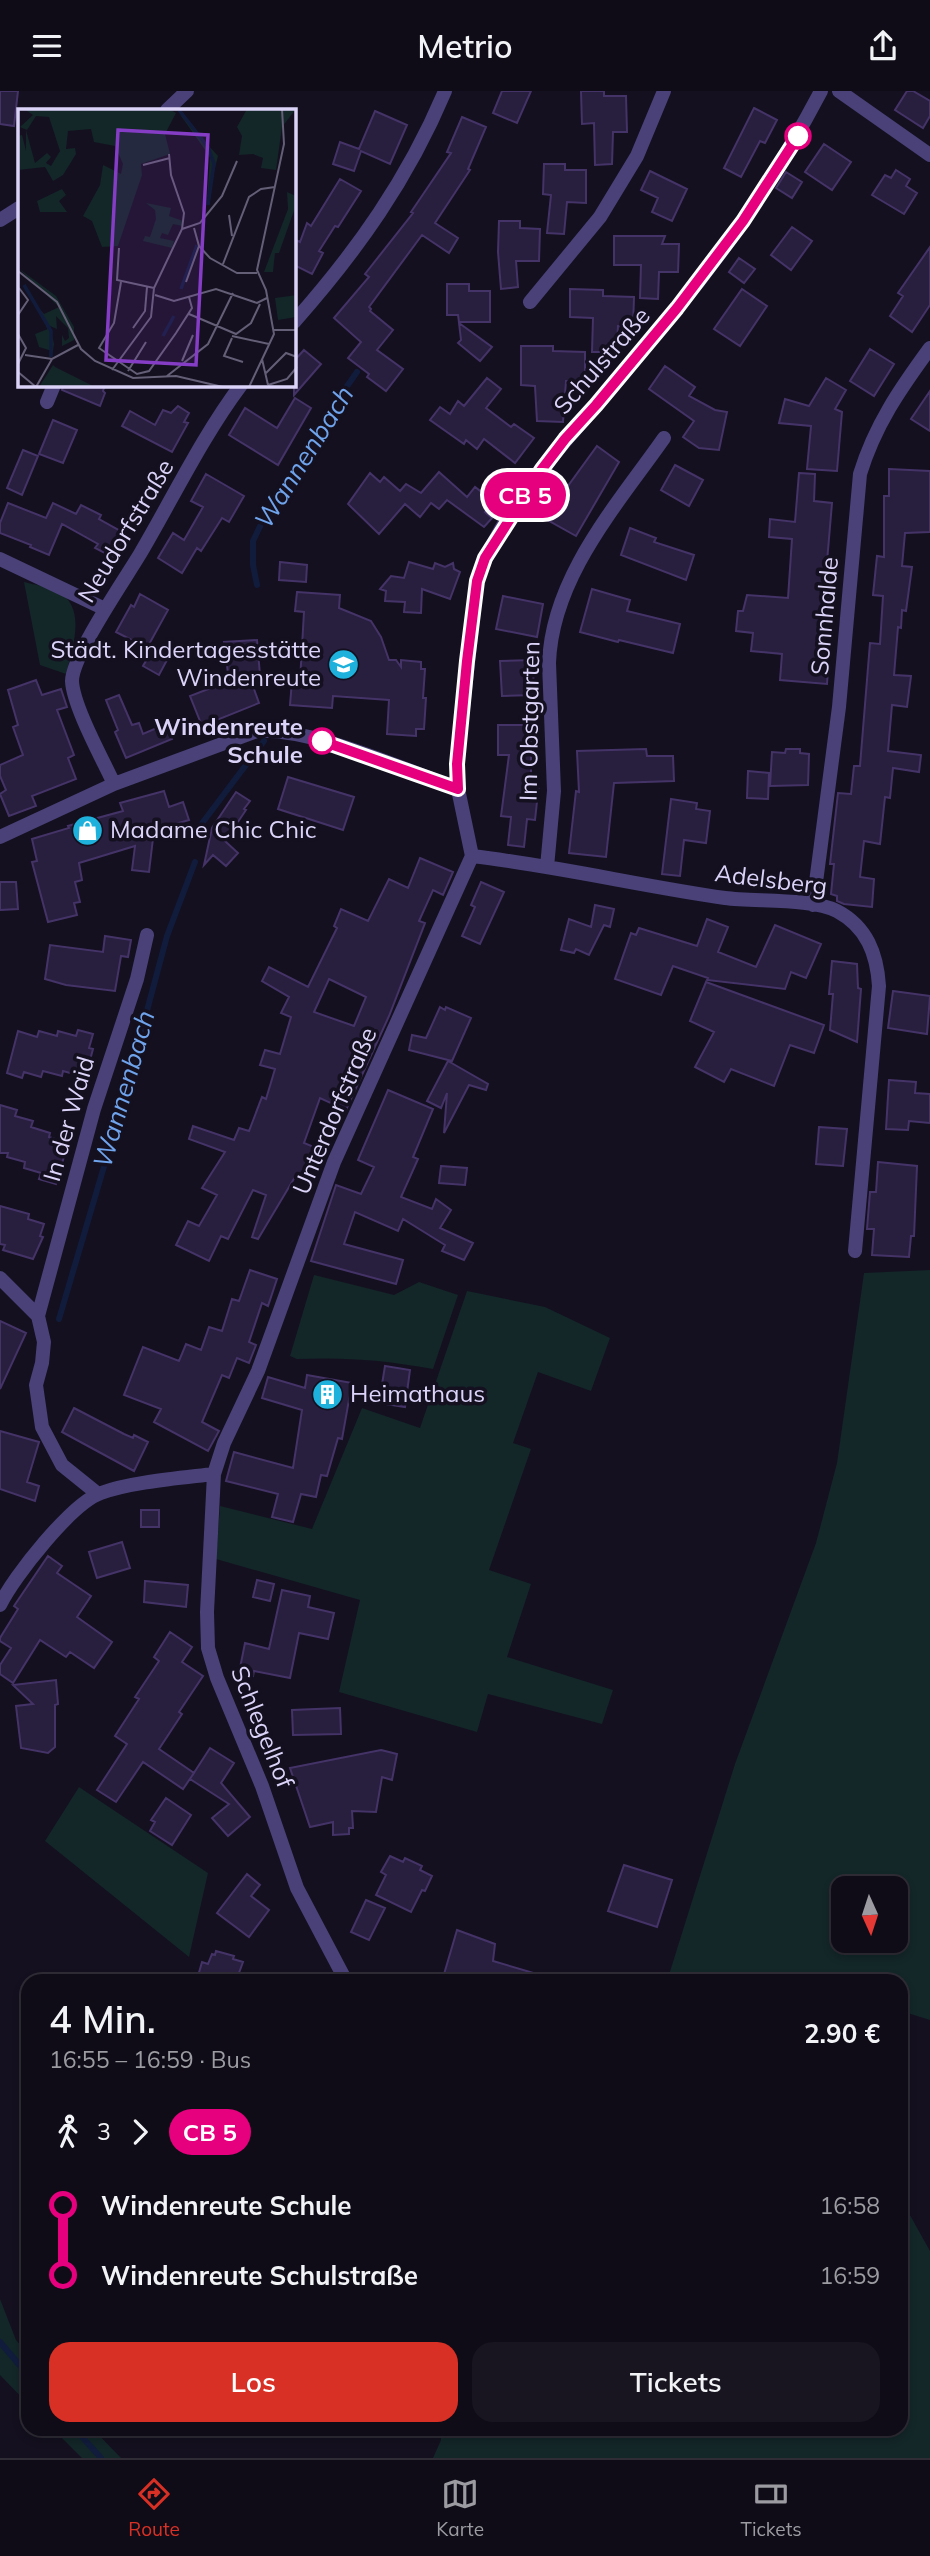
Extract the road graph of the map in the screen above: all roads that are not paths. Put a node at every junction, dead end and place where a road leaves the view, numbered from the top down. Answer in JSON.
{"nodes":[{"id":1,"x":187,"y":91,"type":"edge"},
{"id":2,"x":445,"y":91,"type":"edge"},
{"id":3,"x":664,"y":91,"type":"edge"},
{"id":4,"x":821,"y":91,"type":"edge"},
{"id":5,"x":839,"y":91,"type":"edge"},
{"id":6,"x":168,"y":109,"type":"edge"},
{"id":7,"x":930,"y":155,"type":"edge"},
{"id":8,"x":18,"y":209,"type":"edge"},
{"id":9,"x":0,"y":220,"type":"edge"},
{"id":10,"x":530,"y":302,"type":"dead end"},
{"id":11,"x":296,"y":320,"type":"edge"},
{"id":12,"x":930,"y":348,"type":"edge"},
{"id":13,"x":53,"y":387,"type":"edge"},
{"id":14,"x":240,"y":387,"type":"edge"},
{"id":15,"x":47,"y":402,"type":"dead end"},
{"id":16,"x":664,"y":438,"type":"dead end"},
{"id":17,"x":0,"y":559,"type":"edge"},
{"id":18,"x":105,"y":609,"type":"junction"},
{"id":19,"x":114,"y":784,"type":"junction"},
{"id":20,"x":458,"y":789,"type":"junction"},
{"id":21,"x":0,"y":837,"type":"edge"},
{"id":22,"x":472,"y":856,"type":"junction"},
{"id":23,"x":547,"y":867,"type":"junction"},
{"id":24,"x":813,"y":905,"type":"junction"},
{"id":25,"x":147,"y":935,"type":"dead end"},
{"id":26,"x":855,"y":1251,"type":"dead end"},
{"id":27,"x":0,"y":1277,"type":"edge"},
{"id":28,"x":38,"y":1317,"type":"junction"},
{"id":29,"x":214,"y":1474,"type":"junction"},
{"id":30,"x":98,"y":1493,"type":"junction"},
{"id":31,"x":0,"y":1605,"type":"edge"},
{"id":32,"x":342,"y":1974,"type":"edge"}],
"edges":[{"from":1,"to":6,"type":"street"},
{"from":2,"to":11,"type":"street"},
{"from":3,"to":10,"type":"street"},
{"from":4,"to":20,"type":"street","name":"Schulstraße"},
{"from":5,"to":7,"type":"street"},
{"from":8,"to":9,"type":"street"},
{"from":12,"to":24,"type":"street","name":"Sonnhalde"},
{"from":13,"to":15,"type":"street"},
{"from":14,"to":18,"type":"street","name":"Neudorfstraße"},
{"from":16,"to":23,"type":"street","name":"Im Obstgarten"},
{"from":17,"to":18,"type":"street"},
{"from":18,"to":19,"type":"street","name":"Neudorfstraße"},
{"from":19,"to":20,"type":"street"},
{"from":19,"to":21,"type":"street"},
{"from":20,"to":22,"type":"street"},
{"from":22,"to":23,"type":"street","name":"Adelsberg"},
{"from":22,"to":29,"type":"street","name":"Unterdorfstraße"},
{"from":23,"to":24,"type":"street","name":"Adelsberg"},
{"from":24,"to":26,"type":"street","name":"Adelsberg"},
{"from":25,"to":28,"type":"street","name":"In der Waid"},
{"from":27,"to":28,"type":"street"},
{"from":28,"to":30,"type":"street"},
{"from":29,"to":30,"type":"street"},
{"from":29,"to":32,"type":"street","name":"Schlegelhof"},
{"from":30,"to":31,"type":"street"}]}
